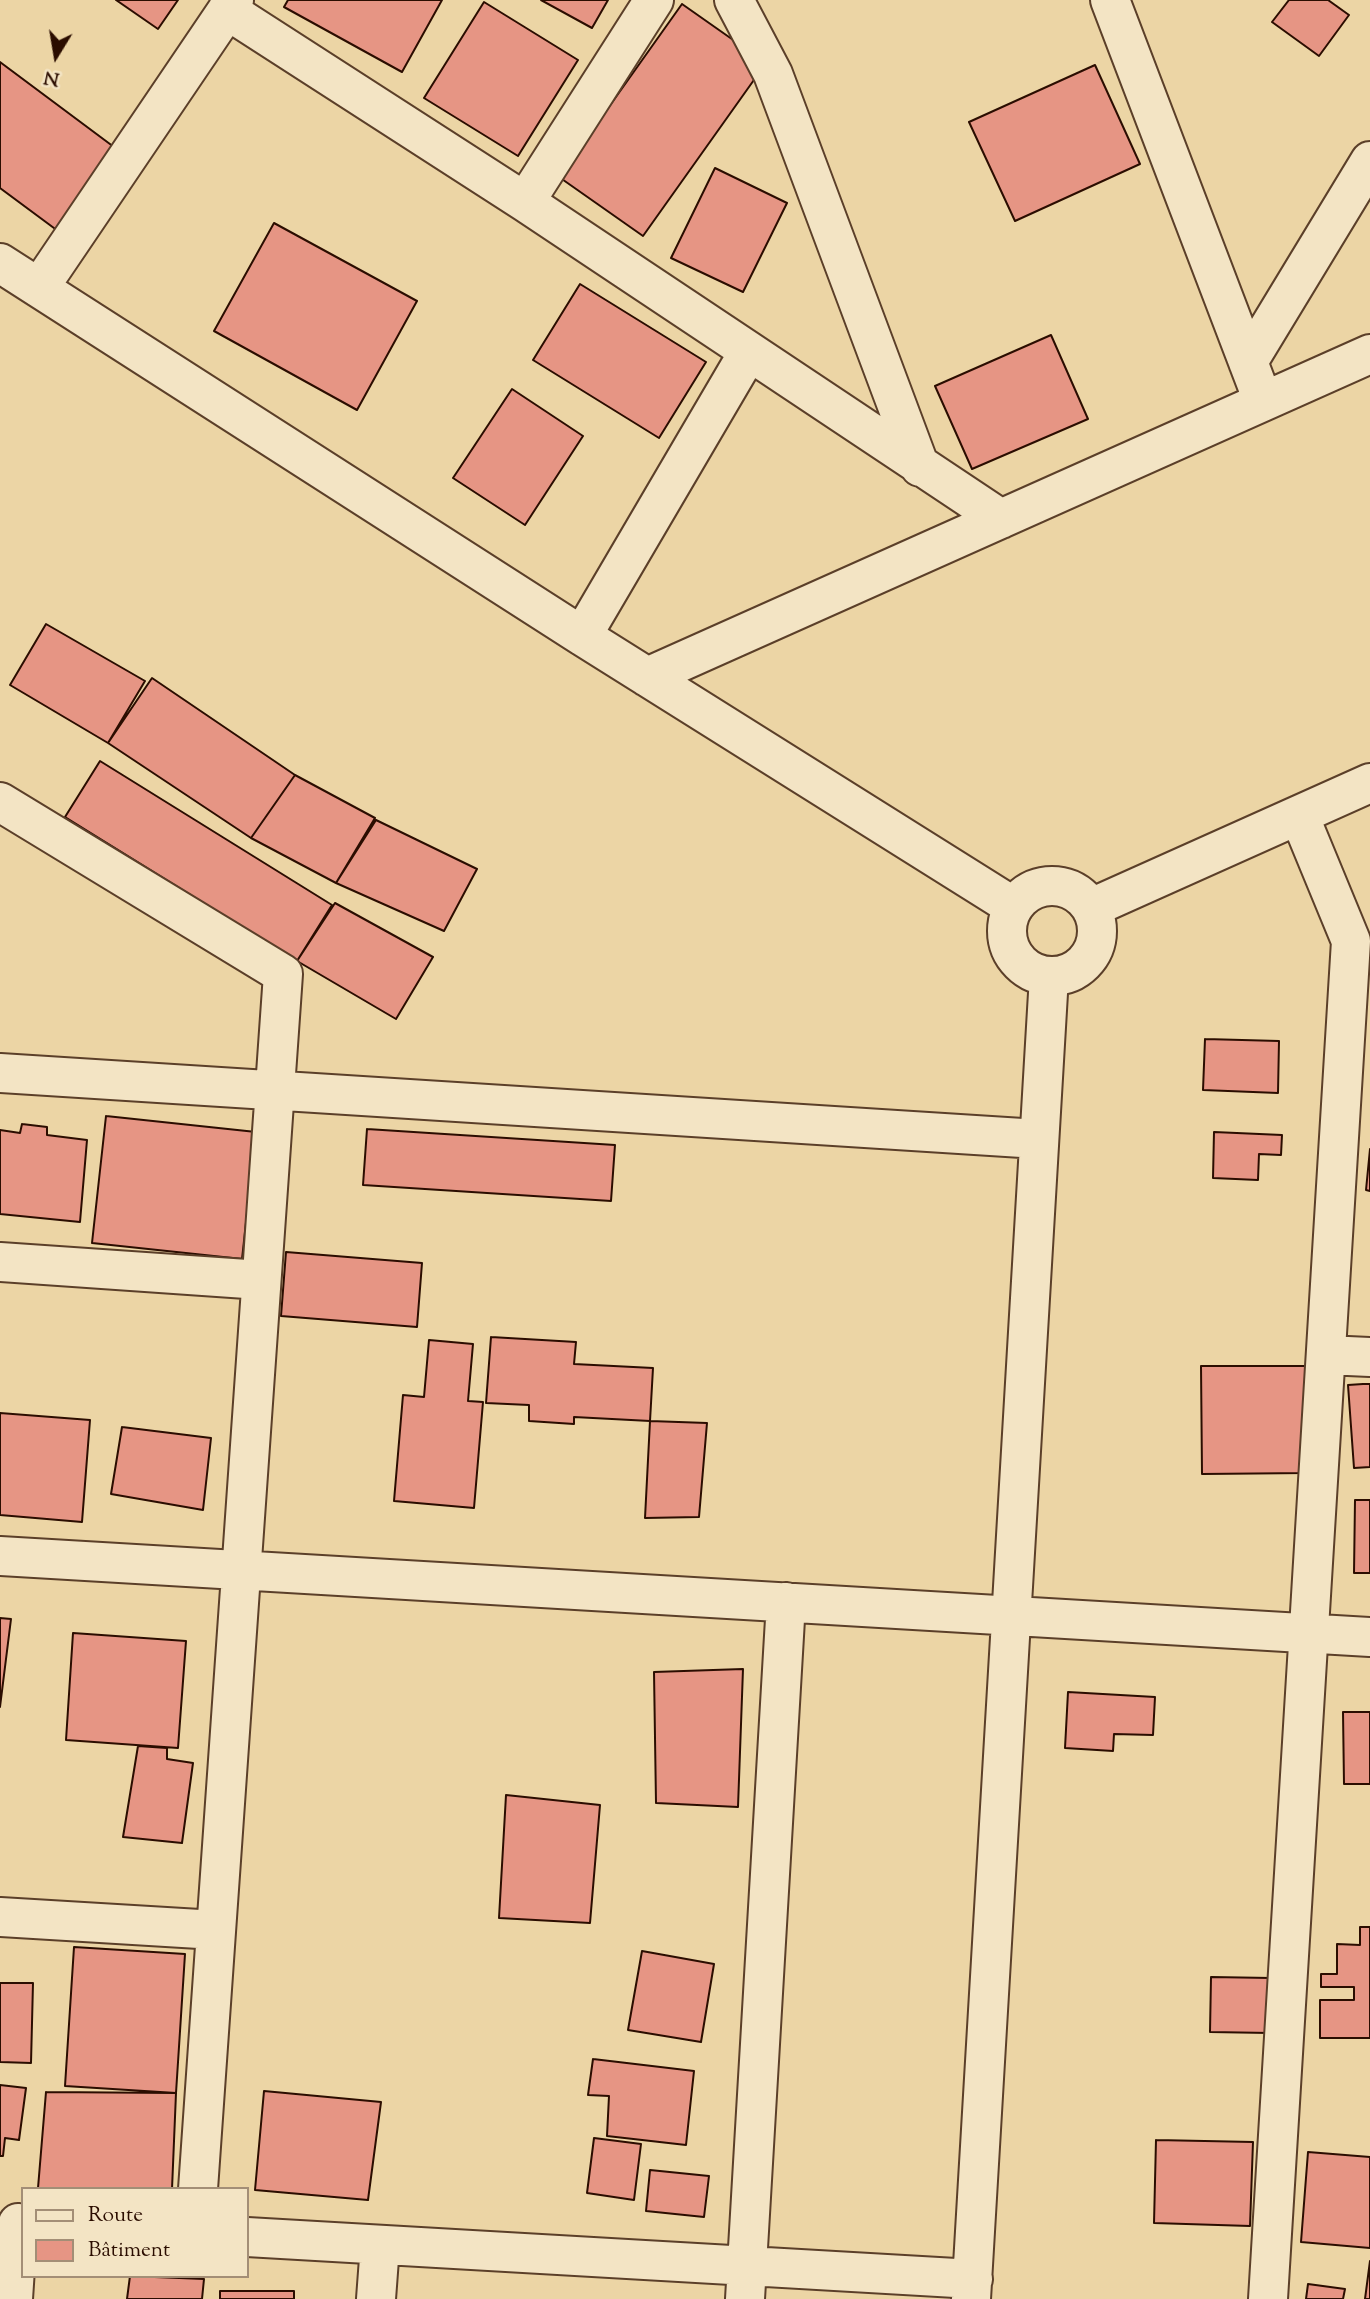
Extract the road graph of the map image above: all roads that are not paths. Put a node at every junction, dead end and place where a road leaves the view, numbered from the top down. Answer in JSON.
{"nodes":[{"id":1,"x":654,"y":0,"type":"edge"},
{"id":2,"x":734,"y":0,"type":"edge"},
{"id":3,"x":1110,"y":0,"type":"edge"},
{"id":4,"x":230,"y":5,"type":"edge"},
{"id":5,"x":1370,"y":161,"type":"edge"},
{"id":6,"x":525,"y":202,"type":"junction"},
{"id":7,"x":0,"y":263,"type":"edge"},
{"id":8,"x":39,"y":288,"type":"junction"},
{"id":9,"x":748,"y":353,"type":"junction"},
{"id":10,"x":1370,"y":354,"type":"edge"},
{"id":11,"x":1248,"y":362,"type":"junction"},
{"id":12,"x":1263,"y":401,"type":"junction"},
{"id":13,"x":920,"y":467,"type":"junction"},
{"id":14,"x":1001,"y":519,"type":"junction"},
{"id":15,"x":582,"y":636,"type":"junction"},
{"id":16,"x":647,"y":677,"type":"junction"},
{"id":17,"x":1370,"y":783,"type":"edge"},
{"id":18,"x":0,"y":802,"type":"edge"},
{"id":19,"x":1299,"y":815,"type":"junction"},
{"id":20,"x":1014,"y":907,"type":"junction"},
{"id":21,"x":1091,"y":908,"type":"junction"},
{"id":22,"x":1049,"y":976,"type":"junction"},
{"id":23,"x":1357,"y":1067,"type":"edge"},
{"id":24,"x":0,"y":1073,"type":"edge"},
{"id":25,"x":275,"y":1091,"type":"junction"},
{"id":26,"x":1038,"y":1139,"type":"junction"},
{"id":27,"x":0,"y":1262,"type":"edge"},
{"id":28,"x":261,"y":1280,"type":"junction"},
{"id":29,"x":1326,"y":1354,"type":"junction"},
{"id":30,"x":1370,"y":1357,"type":"edge"},
{"id":31,"x":0,"y":1556,"type":"edge"},
{"id":32,"x":241,"y":1570,"type":"junction"},
{"id":33,"x":786,"y":1602,"type":"junction"},
{"id":34,"x":1011,"y":1616,"type":"junction"},
{"id":35,"x":1308,"y":1633,"type":"junction"},
{"id":36,"x":1370,"y":1637,"type":"edge"},
{"id":37,"x":0,"y":1917,"type":"edge"},
{"id":38,"x":216,"y":1930,"type":"junction"},
{"id":39,"x":198,"y":2187,"type":"edge"},
{"id":40,"x":14,"y":2223,"type":"edge"},
{"id":41,"x":248,"y":2236,"type":"edge"},
{"id":42,"x":380,"y":2245,"type":"junction"},
{"id":43,"x":746,"y":2282,"type":"edge"},
{"id":44,"x":972,"y":2289,"type":"edge"},
{"id":45,"x":13,"y":2299,"type":"edge"},
{"id":46,"x":376,"y":2299,"type":"edge"},
{"id":47,"x":1268,"y":2299,"type":"edge"}],
"edges":[{"from":1,"to":6,"type":"street"},
{"from":2,"to":13,"type":"street"},
{"from":3,"to":11,"type":"street"},
{"from":4,"to":6,"type":"street"},
{"from":4,"to":8,"type":"street"},
{"from":5,"to":11,"type":"street"},
{"from":6,"to":9,"type":"street"},
{"from":7,"to":8,"type":"street"},
{"from":8,"to":15,"type":"street"},
{"from":9,"to":13,"type":"street"},
{"from":9,"to":15,"type":"street"},
{"from":10,"to":12,"type":"street"},
{"from":11,"to":12,"type":"street"},
{"from":12,"to":14,"type":"street"},
{"from":13,"to":14,"type":"street"},
{"from":14,"to":16,"type":"street"},
{"from":15,"to":16,"type":"street"},
{"from":16,"to":20,"type":"street"},
{"from":17,"to":19,"type":"street"},
{"from":18,"to":25,"type":"street"},
{"from":19,"to":21,"type":"street"},
{"from":19,"to":23,"type":"street"},
{"from":20,"to":21,"type":"street"},
{"from":20,"to":22,"type":"street"},
{"from":21,"to":22,"type":"street"},
{"from":22,"to":26,"type":"street"},
{"from":23,"to":29,"type":"street"},
{"from":24,"to":25,"type":"street"},
{"from":25,"to":26,"type":"street"},
{"from":25,"to":28,"type":"street"},
{"from":26,"to":34,"type":"street"},
{"from":27,"to":28,"type":"street"},
{"from":28,"to":32,"type":"street"},
{"from":29,"to":30,"type":"street"},
{"from":29,"to":35,"type":"street"},
{"from":31,"to":32,"type":"street"},
{"from":32,"to":33,"type":"street"},
{"from":32,"to":38,"type":"street"},
{"from":33,"to":34,"type":"street"},
{"from":33,"to":43,"type":"street"},
{"from":34,"to":35,"type":"street"},
{"from":34,"to":44,"type":"street"},
{"from":35,"to":36,"type":"street"},
{"from":35,"to":47,"type":"street"},
{"from":37,"to":38,"type":"street"},
{"from":38,"to":39,"type":"street"},
{"from":40,"to":45,"type":"street"},
{"from":41,"to":42,"type":"street"},
{"from":42,"to":43,"type":"street"},
{"from":42,"to":46,"type":"street"},
{"from":43,"to":44,"type":"street"}]}
